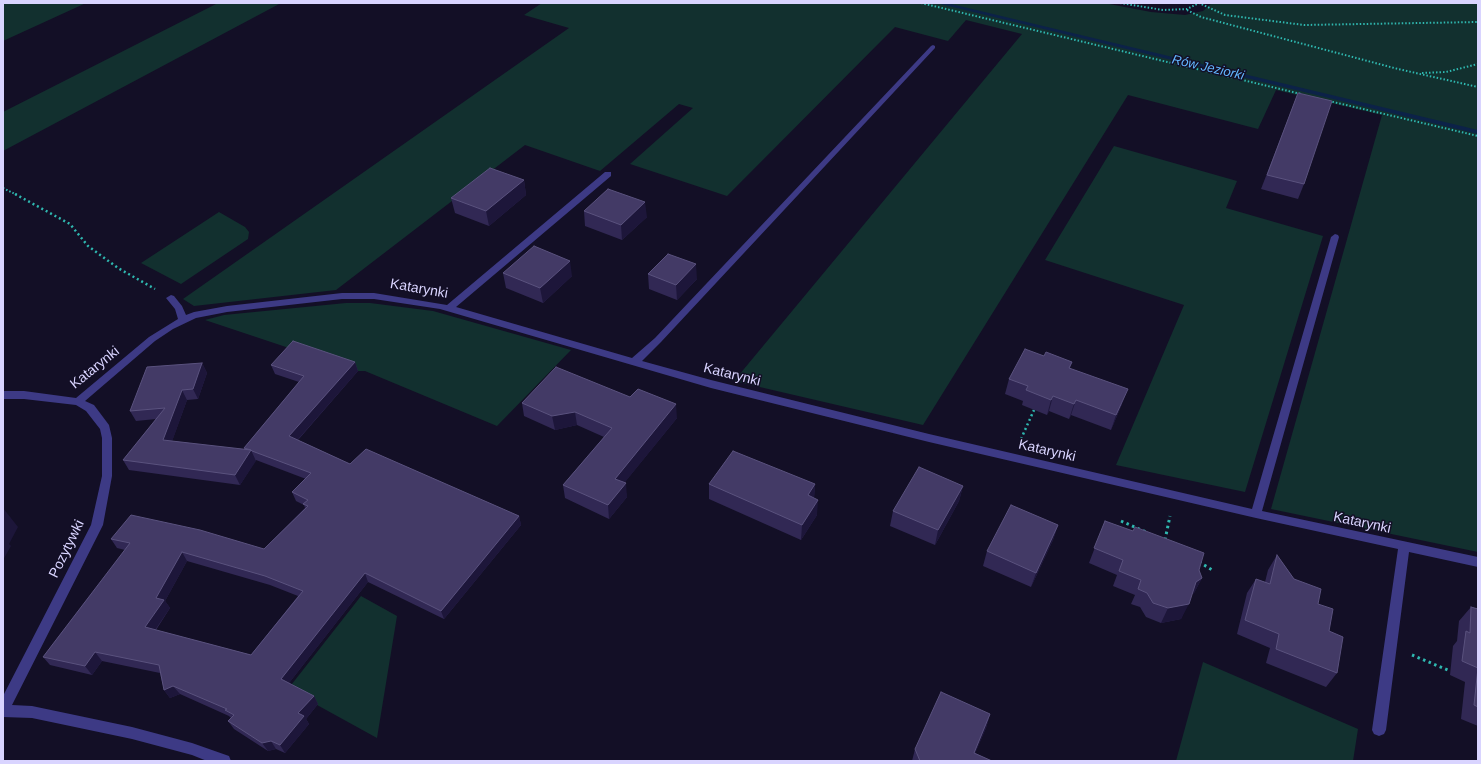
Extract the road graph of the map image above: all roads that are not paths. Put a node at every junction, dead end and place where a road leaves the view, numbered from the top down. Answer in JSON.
{"nodes":[{"id":1,"x":933,"y":47,"type":"dead end"},
{"id":2,"x":608,"y":174,"type":"dead end"},
{"id":3,"x":1335,"y":237,"type":"dead end"},
{"id":4,"x":171,"y":298,"type":"road end"},
{"id":5,"x":449,"y":308,"type":"junction"},
{"id":6,"x":183,"y":320,"type":"junction"},
{"id":7,"x":634,"y":362,"type":"junction"},
{"id":8,"x":3,"y":395,"type":"edge"},
{"id":9,"x":78,"y":402,"type":"junction"},
{"id":10,"x":1256,"y":514,"type":"junction"},
{"id":11,"x":1404,"y":546,"type":"junction"},
{"id":12,"x":1478,"y":562,"type":"edge"},
{"id":13,"x":3,"y":710,"type":"edge"},
{"id":14,"x":1379,"y":730,"type":"dead end"},
{"id":15,"x":224,"y":761,"type":"edge"}],
"edges":[{"from":1,"to":7,"type":"street"},
{"from":2,"to":5,"type":"street"},
{"from":3,"to":10,"type":"street"},
{"from":4,"to":6,"type":"street"},
{"from":5,"to":6,"type":"street","name":"Katarynki"},
{"from":5,"to":7,"type":"street","name":"Katarynki"},
{"from":6,"to":9,"type":"street","name":"Katarynki"},
{"from":7,"to":10,"type":"street","name":"Katarynki"},
{"from":8,"to":9,"type":"street","name":"Katarynki"},
{"from":9,"to":13,"type":"street","name":"Pozytywki"},
{"from":10,"to":11,"type":"street","name":"Katarynki"},
{"from":11,"to":12,"type":"street","name":"Katarynki"},
{"from":11,"to":14,"type":"street"},
{"from":13,"to":15,"type":"street"}]}
